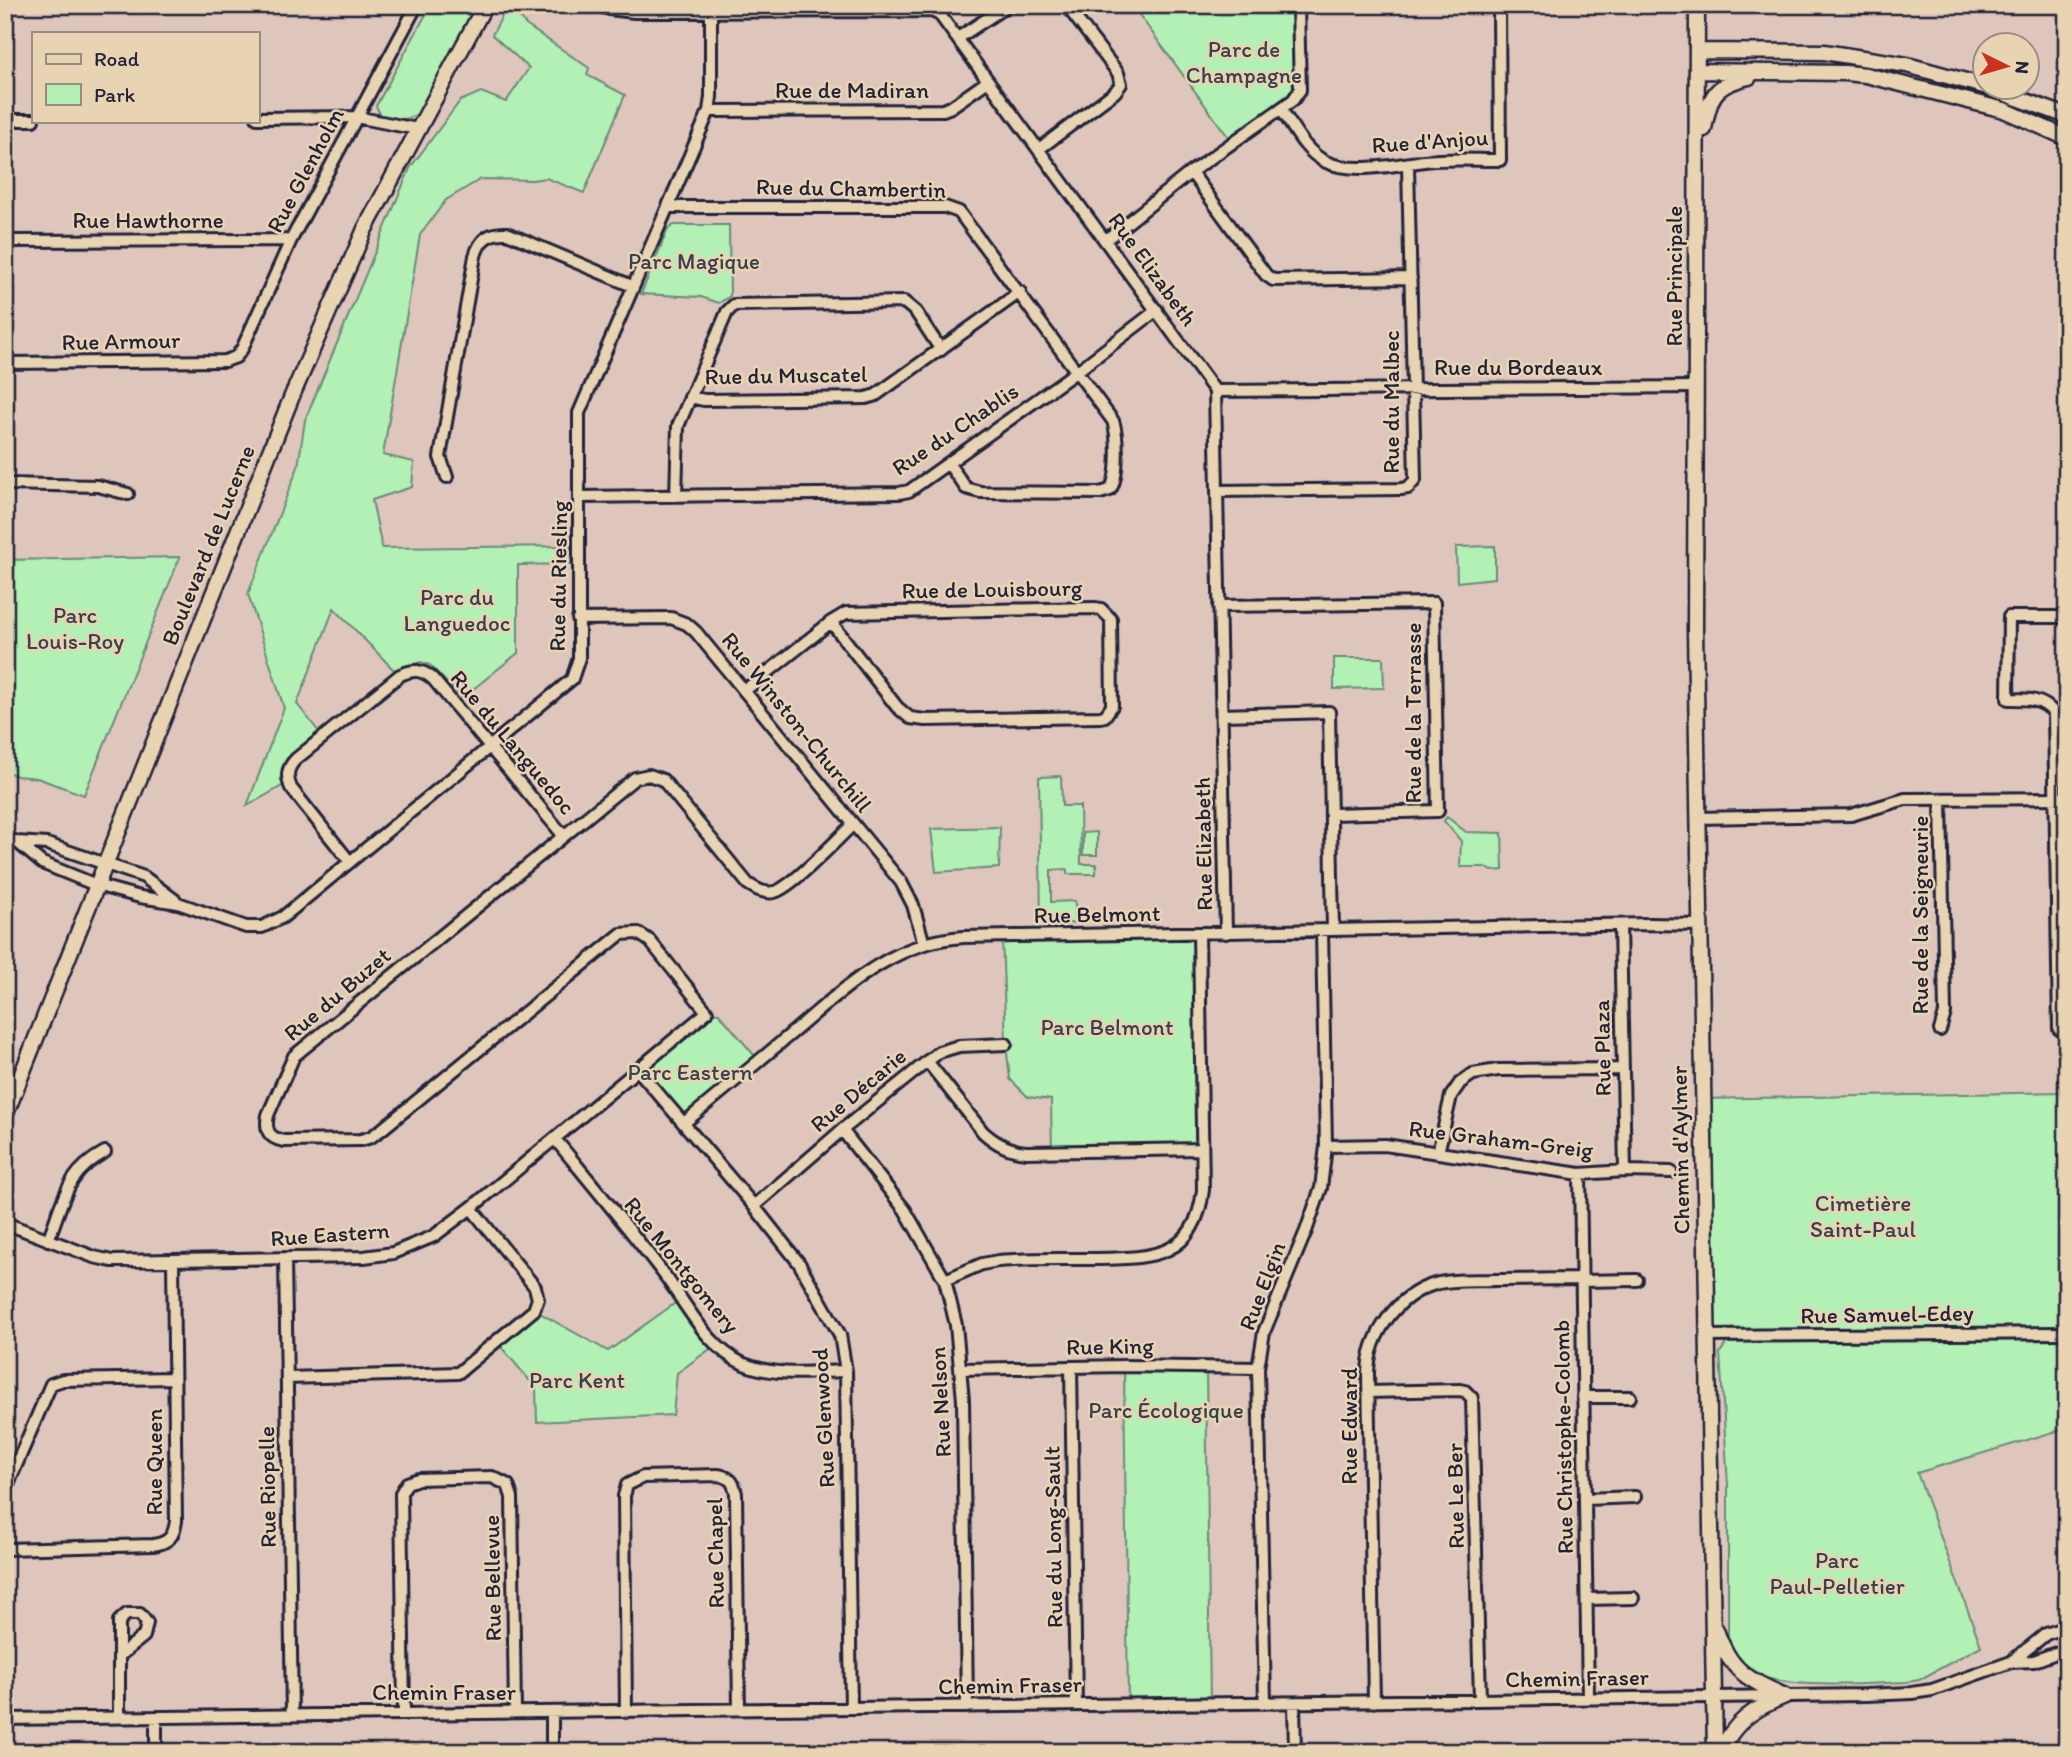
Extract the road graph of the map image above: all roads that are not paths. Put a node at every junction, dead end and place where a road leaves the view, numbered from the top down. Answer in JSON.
{"nodes":[{"id":1,"x":417,"y":5,"type":"edge"},
{"id":2,"x":485,"y":5,"type":"edge"},
{"id":3,"x":597,"y":5,"type":"edge"},
{"id":4,"x":1008,"y":5,"type":"edge"},
{"id":5,"x":1066,"y":5,"type":"edge"},
{"id":6,"x":1298,"y":5,"type":"edge"},
{"id":7,"x":1499,"y":5,"type":"edge"},
{"id":8,"x":1697,"y":5,"type":"edge"},
{"id":9,"x":710,"y":12,"type":"junction"},
{"id":10,"x":958,"y":38,"type":"junction"},
{"id":11,"x":1698,"y":51,"type":"junction"},
{"id":12,"x":1698,"y":71,"type":"junction"},
{"id":13,"x":1775,"y":73,"type":"junction"},
{"id":14,"x":988,"y":81,"type":"junction"},
{"id":15,"x":1970,"y":82,"type":"edge"},
{"id":16,"x":2028,"y":102,"type":"edge"},
{"id":17,"x":1281,"y":109,"type":"junction"},
{"id":18,"x":709,"y":111,"type":"junction"},
{"id":19,"x":2067,"y":116,"type":"edge"},
{"id":20,"x":356,"y":117,"type":"junction"},
{"id":21,"x":259,"y":118,"type":"edge"},
{"id":22,"x":5,"y":120,"type":"edge"},
{"id":23,"x":32,"y":120,"type":"edge"},
{"id":24,"x":417,"y":129,"type":"junction"},
{"id":25,"x":2067,"y":138,"type":"edge"},
{"id":26,"x":1039,"y":149,"type":"junction"},
{"id":27,"x":1408,"y":165,"type":"junction"},
{"id":28,"x":1697,"y":165,"type":"junction"},
{"id":29,"x":1191,"y":173,"type":"junction"},
{"id":30,"x":669,"y":207,"type":"junction"},
{"id":31,"x":291,"y":240,"type":"junction"},
{"id":32,"x":1106,"y":240,"type":"junction"},
{"id":33,"x":5,"y":241,"type":"edge"},
{"id":34,"x":1411,"y":278,"type":"junction"},
{"id":35,"x":632,"y":286,"type":"junction"},
{"id":36,"x":1020,"y":292,"type":"junction"},
{"id":37,"x":1157,"y":310,"type":"junction"},
{"id":38,"x":941,"y":350,"type":"junction"},
{"id":39,"x":236,"y":357,"type":"joint"},
{"id":40,"x":5,"y":363,"type":"edge"},
{"id":41,"x":1076,"y":372,"type":"junction"},
{"id":42,"x":1696,"y":387,"type":"junction"},
{"id":43,"x":1415,"y":389,"type":"junction"},
{"id":44,"x":1215,"y":391,"type":"junction"},
{"id":45,"x":690,"y":397,"type":"junction"},
{"id":46,"x":948,"y":463,"type":"junction"},
{"id":47,"x":447,"y":477,"type":"dead end"},
{"id":48,"x":5,"y":484,"type":"edge"},
{"id":49,"x":1217,"y":491,"type":"junction"},
{"id":50,"x":128,"y":494,"type":"dead end"},
{"id":51,"x":676,"y":496,"type":"junction"},
{"id":52,"x":579,"y":497,"type":"junction"},
{"id":53,"x":1695,"y":548,"type":"joint"},
{"id":54,"x":1219,"y":606,"type":"junction"},
{"id":55,"x":2067,"y":617,"type":"edge"},
{"id":56,"x":578,"y":619,"type":"junction"},
{"id":57,"x":831,"y":622,"type":"junction"},
{"id":58,"x":744,"y":691,"type":"junction"},
{"id":59,"x":1222,"y":715,"type":"junction"},
{"id":60,"x":490,"y":747,"type":"junction"},
{"id":61,"x":2062,"y":798,"type":"edge"},
{"id":62,"x":1941,"y":800,"type":"junction"},
{"id":63,"x":1332,"y":814,"type":"junction"},
{"id":64,"x":1697,"y":818,"type":"junction"},
{"id":65,"x":853,"y":824,"type":"junction"},
{"id":66,"x":564,"y":835,"type":"junction"},
{"id":67,"x":5,"y":837,"type":"edge"},
{"id":68,"x":17,"y":842,"type":"junction"},
{"id":69,"x":351,"y":862,"type":"junction"},
{"id":70,"x":104,"y":865,"type":"junction"},
{"id":71,"x":96,"y":885,"type":"junction"},
{"id":72,"x":178,"y":903,"type":"junction"},
{"id":73,"x":2062,"y":915,"type":"edge"},
{"id":74,"x":1620,"y":925,"type":"junction"},
{"id":75,"x":1699,"y":925,"type":"junction"},
{"id":76,"x":1327,"y":930,"type":"junction"},
{"id":77,"x":1199,"y":933,"type":"junction"},
{"id":78,"x":1226,"y":933,"type":"junction"},
{"id":79,"x":924,"y":944,"type":"junction"},
{"id":80,"x":707,"y":1012,"type":"joint"},
{"id":81,"x":2067,"y":1029,"type":"edge"},
{"id":82,"x":1940,"y":1030,"type":"dead end"},
{"id":83,"x":1006,"y":1044,"type":"dead end"},
{"id":84,"x":927,"y":1061,"type":"junction"},
{"id":85,"x":1623,"y":1069,"type":"junction"},
{"id":86,"x":638,"y":1070,"type":"junction"},
{"id":87,"x":5,"y":1116,"type":"edge"},
{"id":88,"x":684,"y":1123,"type":"junction"},
{"id":89,"x":842,"y":1130,"type":"junction"},
{"id":90,"x":555,"y":1139,"type":"junction"},
{"id":91,"x":1326,"y":1146,"type":"junction"},
{"id":92,"x":1202,"y":1149,"type":"junction"},
{"id":93,"x":105,"y":1152,"type":"dead end"},
{"id":94,"x":1437,"y":1153,"type":"junction"},
{"id":95,"x":1625,"y":1171,"type":"junction"},
{"id":96,"x":1671,"y":1172,"type":"dead end"},
{"id":97,"x":1580,"y":1174,"type":"junction"},
{"id":98,"x":754,"y":1206,"type":"junction"},
{"id":99,"x":471,"y":1208,"type":"junction"},
{"id":100,"x":5,"y":1223,"type":"edge"},
{"id":101,"x":48,"y":1240,"type":"junction"},
{"id":102,"x":285,"y":1259,"type":"junction"},
{"id":103,"x":173,"y":1260,"type":"junction"},
{"id":104,"x":945,"y":1280,"type":"junction"},
{"id":105,"x":1581,"y":1280,"type":"junction"},
{"id":106,"x":1637,"y":1280,"type":"dead end"},
{"id":107,"x":2067,"y":1333,"type":"edge"},
{"id":108,"x":1707,"y":1336,"type":"junction"},
{"id":109,"x":1071,"y":1367,"type":"junction"},
{"id":110,"x":1258,"y":1368,"type":"junction"},
{"id":111,"x":962,"y":1369,"type":"junction"},
{"id":112,"x":846,"y":1371,"type":"junction"},
{"id":113,"x":174,"y":1378,"type":"junction"},
{"id":114,"x":287,"y":1378,"type":"junction"},
{"id":115,"x":1368,"y":1392,"type":"junction"},
{"id":116,"x":1583,"y":1397,"type":"junction"},
{"id":117,"x":1630,"y":1397,"type":"dead end"},
{"id":118,"x":5,"y":1491,"type":"edge"},
{"id":119,"x":1635,"y":1497,"type":"dead end"},
{"id":120,"x":1585,"y":1499,"type":"junction"},
{"id":121,"x":5,"y":1549,"type":"edge"},
{"id":122,"x":1633,"y":1598,"type":"dead end"},
{"id":123,"x":1587,"y":1599,"type":"junction"},
{"id":124,"x":1712,"y":1616,"type":"junction"},
{"id":125,"x":2067,"y":1626,"type":"edge"},
{"id":126,"x":2067,"y":1649,"type":"edge"},
{"id":127,"x":119,"y":1656,"type":"dead end"},
{"id":128,"x":2011,"y":1662,"type":"junction"},
{"id":129,"x":1784,"y":1696,"type":"junction"},
{"id":130,"x":1714,"y":1698,"type":"junction"},
{"id":131,"x":1588,"y":1699,"type":"junction"},
{"id":132,"x":1480,"y":1700,"type":"junction"},
{"id":133,"x":1374,"y":1702,"type":"junction"},
{"id":134,"x":1265,"y":1703,"type":"junction"},
{"id":135,"x":1294,"y":1703,"type":"junction"},
{"id":136,"x":1076,"y":1705,"type":"junction"},
{"id":137,"x":967,"y":1707,"type":"junction"},
{"id":138,"x":851,"y":1708,"type":"junction"},
{"id":139,"x":739,"y":1709,"type":"junction"},
{"id":140,"x":515,"y":1712,"type":"junction"},
{"id":141,"x":626,"y":1712,"type":"junction"},
{"id":142,"x":404,"y":1713,"type":"junction"},
{"id":143,"x":552,"y":1713,"type":"junction"},
{"id":144,"x":292,"y":1714,"type":"junction"},
{"id":145,"x":5,"y":1717,"type":"edge"},
{"id":146,"x":119,"y":1717,"type":"junction"},
{"id":147,"x":156,"y":1717,"type":"junction"},
{"id":148,"x":156,"y":1752,"type":"edge"},
{"id":149,"x":552,"y":1752,"type":"edge"},
{"id":150,"x":1295,"y":1752,"type":"edge"},
{"id":151,"x":1715,"y":1752,"type":"edge"},
{"id":152,"x":1721,"y":1752,"type":"edge"}],
"edges":[{"from":1,"to":20,"type":"street","name":"Rue Glenholm"},
{"from":2,"to":24,"type":"main road","name":"Boulevard de Lucerne"},
{"from":3,"to":9,"type":"street","name":"Rue Elizabeth"},
{"from":4,"to":10,"type":"street"},
{"from":5,"to":26,"type":"street"},
{"from":6,"to":17,"type":"street"},
{"from":7,"to":27,"type":"street","name":"Rue d'Anjou"},
{"from":8,"to":11,"type":"main road","name":"Rue Principale"},
{"from":9,"to":10,"type":"street","name":"Rue Elizabeth"},
{"from":9,"to":18,"type":"street","name":"Rue du Riesling"},
{"from":10,"to":14,"type":"street","name":"Rue Elizabeth"},
{"from":11,"to":12,"type":"main road","name":"Rue Principale"},
{"from":11,"to":15,"type":"main road"},
{"from":12,"to":13,"type":"main road"},
{"from":12,"to":28,"type":"main road","name":"Rue Principale"},
{"from":13,"to":25,"type":"main road"},
{"from":13,"to":28,"type":"main road"},
{"from":14,"to":18,"type":"street","name":"Rue de Madiran"},
{"from":14,"to":26,"type":"street","name":"Rue Elizabeth"},
{"from":16,"to":19,"type":"main road"},
{"from":17,"to":27,"type":"street","name":"Rue d'Anjou"},
{"from":17,"to":29,"type":"street"},
{"from":18,"to":30,"type":"street","name":"Rue du Riesling"},
{"from":20,"to":21,"type":"street"},
{"from":20,"to":24,"type":"street"},
{"from":20,"to":31,"type":"street","name":"Rue Glenholm"},
{"from":22,"to":23,"type":"street"},
{"from":24,"to":70,"type":"main road","name":"Boulevard de Lucerne"},
{"from":26,"to":32,"type":"street","name":"Rue Elizabeth"},
{"from":27,"to":34,"type":"street","name":"Rue du Malbec"},
{"from":28,"to":42,"type":"main road","name":"Rue Principale"},
{"from":29,"to":32,"type":"street"},
{"from":29,"to":34,"type":"street"},
{"from":30,"to":35,"type":"street","name":"Rue du Riesling"},
{"from":30,"to":36,"type":"street","name":"Rue du Chambertin"},
{"from":31,"to":33,"type":"street","name":"Rue Hawthorne"},
{"from":31,"to":39,"type":"street","name":"Rue Glenholm"},
{"from":32,"to":37,"type":"street","name":"Rue Elizabeth"},
{"from":34,"to":43,"type":"street","name":"Rue du Malbec"},
{"from":35,"to":47,"type":"street"},
{"from":35,"to":52,"type":"street","name":"Rue du Riesling"},
{"from":36,"to":38,"type":"street","name":"Rue du Muscatel"},
{"from":36,"to":41,"type":"street","name":"Rue du Chambertin"},
{"from":37,"to":41,"type":"street","name":"Rue du Chablis"},
{"from":37,"to":44,"type":"street","name":"Rue Elizabeth"},
{"from":38,"to":45,"type":"street","name":"Rue du Muscatel"},
{"from":38,"to":45,"type":"street"},
{"from":39,"to":40,"type":"street","name":"Rue Armour"},
{"from":41,"to":46,"type":"street","name":"Rue du Chablis"},
{"from":41,"to":46,"type":"street","name":"Rue du Chambertin"},
{"from":42,"to":43,"type":"street","name":"Rue du Bordeaux"},
{"from":42,"to":53,"type":"main road","name":"Rue Principale"},
{"from":43,"to":44,"type":"street","name":"Rue du Bordeaux"},
{"from":43,"to":49,"type":"street","name":"Rue du Malbec"},
{"from":44,"to":49,"type":"street","name":"Rue Elizabeth"},
{"from":45,"to":51,"type":"street"},
{"from":46,"to":51,"type":"street","name":"Rue du Chablis"},
{"from":48,"to":50,"type":"street"},
{"from":49,"to":54,"type":"street","name":"Rue Elizabeth"},
{"from":51,"to":52,"type":"street","name":"Rue du Chablis"},
{"from":52,"to":56,"type":"street","name":"Rue du Riesling"},
{"from":53,"to":64,"type":"main road","name":"Chemin d'Aylmer"},
{"from":54,"to":59,"type":"street","name":"Rue Elizabeth"},
{"from":54,"to":63,"type":"street","name":"Rue de la Terrasse"},
{"from":55,"to":61,"type":"street"},
{"from":56,"to":58,"type":"street","name":"Rue Winston-Churchill"},
{"from":56,"to":60,"type":"street","name":"Rue du Riesling"},
{"from":57,"to":57,"type":"street","name":"Rue de Louisbourg"},
{"from":57,"to":58,"type":"street","name":"Rue de Louisbourg"},
{"from":58,"to":65,"type":"street","name":"Rue Winston-Churchill"},
{"from":59,"to":63,"type":"street","name":"Rue Elgin"},
{"from":59,"to":78,"type":"street","name":"Rue Elizabeth"},
{"from":60,"to":66,"type":"street","name":"Rue du Languedoc"},
{"from":60,"to":69,"type":"street","name":"Rue du Riesling"},
{"from":60,"to":69,"type":"street","name":"Rue du Languedoc"},
{"from":61,"to":62,"type":"street"},
{"from":61,"to":73,"type":"street"},
{"from":62,"to":64,"type":"street"},
{"from":62,"to":82,"type":"street","name":"Rue de la Seigneurie"},
{"from":63,"to":76,"type":"street","name":"Rue Elgin"},
{"from":64,"to":75,"type":"main road","name":"Chemin d'Aylmer"},
{"from":65,"to":66,"type":"street","name":"Rue du Buzet"},
{"from":65,"to":79,"type":"street","name":"Rue Winston-Churchill"},
{"from":66,"to":80,"type":"street","name":"Rue du Buzet"},
{"from":67,"to":68,"type":"street"},
{"from":68,"to":70,"type":"street","name":"Rue du Riesling"},
{"from":68,"to":71,"type":"street","name":"Rue du Riesling"},
{"from":69,"to":72,"type":"street","name":"Rue du Riesling"},
{"from":70,"to":71,"type":"main road","name":"Boulevard de Lucerne"},
{"from":70,"to":72,"type":"street","name":"Rue du Riesling"},
{"from":71,"to":72,"type":"street","name":"Rue du Riesling"},
{"from":71,"to":87,"type":"main road","name":"Boulevard de Lucerne"},
{"from":73,"to":81,"type":"street"},
{"from":74,"to":75,"type":"street","name":"Rue Belmont"},
{"from":74,"to":76,"type":"street","name":"Rue Belmont"},
{"from":74,"to":85,"type":"street","name":"Rue Plaza"},
{"from":75,"to":108,"type":"main road","name":"Chemin d'Aylmer"},
{"from":76,"to":78,"type":"street","name":"Rue Belmont"},
{"from":76,"to":91,"type":"street","name":"Rue Elgin"},
{"from":77,"to":78,"type":"street","name":"Rue Belmont"},
{"from":77,"to":79,"type":"street","name":"Rue Belmont"},
{"from":77,"to":92,"type":"street","name":"Rue Elizabeth"},
{"from":79,"to":88,"type":"street","name":"Rue Belmont"},
{"from":80,"to":86,"type":"street","name":"Rue Eastern"},
{"from":83,"to":84,"type":"street","name":"Rue Décarie"},
{"from":84,"to":89,"type":"street","name":"Rue Décarie"},
{"from":84,"to":92,"type":"street"},
{"from":85,"to":94,"type":"street"},
{"from":85,"to":95,"type":"street","name":"Rue Plaza"},
{"from":86,"to":88,"type":"street","name":"Rue Glenwood"},
{"from":86,"to":90,"type":"street","name":"Rue Eastern"},
{"from":88,"to":98,"type":"street","name":"Rue Glenwood"},
{"from":89,"to":98,"type":"street","name":"Rue Décarie"},
{"from":89,"to":104,"type":"street","name":"Rue Nelson"},
{"from":90,"to":99,"type":"street","name":"Rue Eastern"},
{"from":90,"to":112,"type":"street","name":"Rue Montgomery"},
{"from":91,"to":94,"type":"street","name":"Rue Graham-Greig"},
{"from":91,"to":110,"type":"street","name":"Rue Elgin"},
{"from":92,"to":104,"type":"street","name":"Rue Elizabeth"},
{"from":93,"to":101,"type":"street"},
{"from":94,"to":97,"type":"street","name":"Rue Graham-Greig"},
{"from":95,"to":96,"type":"street","name":"Rue Graham-Greig"},
{"from":95,"to":97,"type":"street","name":"Rue Graham-Greig"},
{"from":97,"to":105,"type":"street","name":"Rue Christophe-Colomb"},
{"from":98,"to":112,"type":"street","name":"Rue Glenwood"},
{"from":99,"to":102,"type":"street","name":"Rue Eastern"},
{"from":99,"to":114,"type":"street"},
{"from":100,"to":101,"type":"street","name":"Rue Eastern"},
{"from":101,"to":103,"type":"street","name":"Rue Eastern"},
{"from":102,"to":103,"type":"street","name":"Rue Eastern"},
{"from":102,"to":114,"type":"street","name":"Rue Riopelle"},
{"from":103,"to":113,"type":"street","name":"Rue Queen"},
{"from":104,"to":111,"type":"street","name":"Rue Nelson"},
{"from":105,"to":106,"type":"street","name":"Rue Edward"},
{"from":105,"to":115,"type":"street","name":"Rue Edward"},
{"from":105,"to":116,"type":"street","name":"Rue Christophe-Colomb"},
{"from":107,"to":108,"type":"street","name":"Rue Samuel-Edey"},
{"from":108,"to":124,"type":"main road","name":"Chemin d'Aylmer"},
{"from":109,"to":110,"type":"street","name":"Rue King"},
{"from":109,"to":111,"type":"street","name":"Rue King"},
{"from":109,"to":136,"type":"street","name":"Rue du Long-Sault"},
{"from":110,"to":134,"type":"street","name":"Rue Elgin"},
{"from":111,"to":137,"type":"street","name":"Rue Nelson"},
{"from":112,"to":138,"type":"street","name":"Rue Glenwood"},
{"from":113,"to":118,"type":"street"},
{"from":113,"to":121,"type":"street","name":"Rue Queen"},
{"from":114,"to":144,"type":"street","name":"Rue Riopelle"},
{"from":115,"to":132,"type":"street","name":"Rue Le Ber"},
{"from":115,"to":133,"type":"street","name":"Rue Edward"},
{"from":116,"to":117,"type":"street"},
{"from":116,"to":120,"type":"street","name":"Rue Christophe-Colomb"},
{"from":119,"to":120,"type":"street"},
{"from":120,"to":123,"type":"street","name":"Rue Christophe-Colomb"},
{"from":122,"to":123,"type":"street"},
{"from":123,"to":131,"type":"street","name":"Rue Christophe-Colomb"},
{"from":124,"to":129,"type":"main road"},
{"from":124,"to":130,"type":"main road","name":"Chemin d'Aylmer"},
{"from":125,"to":128,"type":"street","name":"Chemin Fraser"},
{"from":126,"to":128,"type":"street","name":"Chemin Fraser"},
{"from":127,"to":146,"type":"street"},
{"from":128,"to":129,"type":"street","name":"Chemin Fraser"},
{"from":129,"to":130,"type":"street","name":"Chemin Fraser"},
{"from":129,"to":152,"type":"main road"},
{"from":130,"to":131,"type":"street","name":"Chemin Fraser"},
{"from":130,"to":151,"type":"main road","name":"Chemin d'Aylmer"},
{"from":131,"to":132,"type":"street","name":"Chemin Fraser"},
{"from":132,"to":133,"type":"street","name":"Chemin Fraser"},
{"from":133,"to":135,"type":"street","name":"Chemin Fraser"},
{"from":134,"to":135,"type":"street","name":"Chemin Fraser"},
{"from":134,"to":136,"type":"street","name":"Chemin Fraser"},
{"from":135,"to":150,"type":"street"},
{"from":136,"to":137,"type":"street","name":"Chemin Fraser"},
{"from":137,"to":138,"type":"street","name":"Chemin Fraser"},
{"from":138,"to":139,"type":"street","name":"Chemin Fraser"},
{"from":139,"to":141,"type":"street","name":"Chemin Fraser"},
{"from":139,"to":141,"type":"street","name":"Rue Chapel"},
{"from":140,"to":142,"type":"street","name":"Chemin Fraser"},
{"from":140,"to":142,"type":"street","name":"Rue Bellevue"},
{"from":140,"to":143,"type":"street","name":"Chemin Fraser"},
{"from":141,"to":143,"type":"street","name":"Chemin Fraser"},
{"from":142,"to":144,"type":"street","name":"Chemin Fraser"},
{"from":143,"to":149,"type":"street"},
{"from":144,"to":147,"type":"street","name":"Chemin Fraser"},
{"from":145,"to":146,"type":"street","name":"Chemin Fraser"},
{"from":146,"to":147,"type":"street","name":"Chemin Fraser"},
{"from":147,"to":148,"type":"street"}]}
